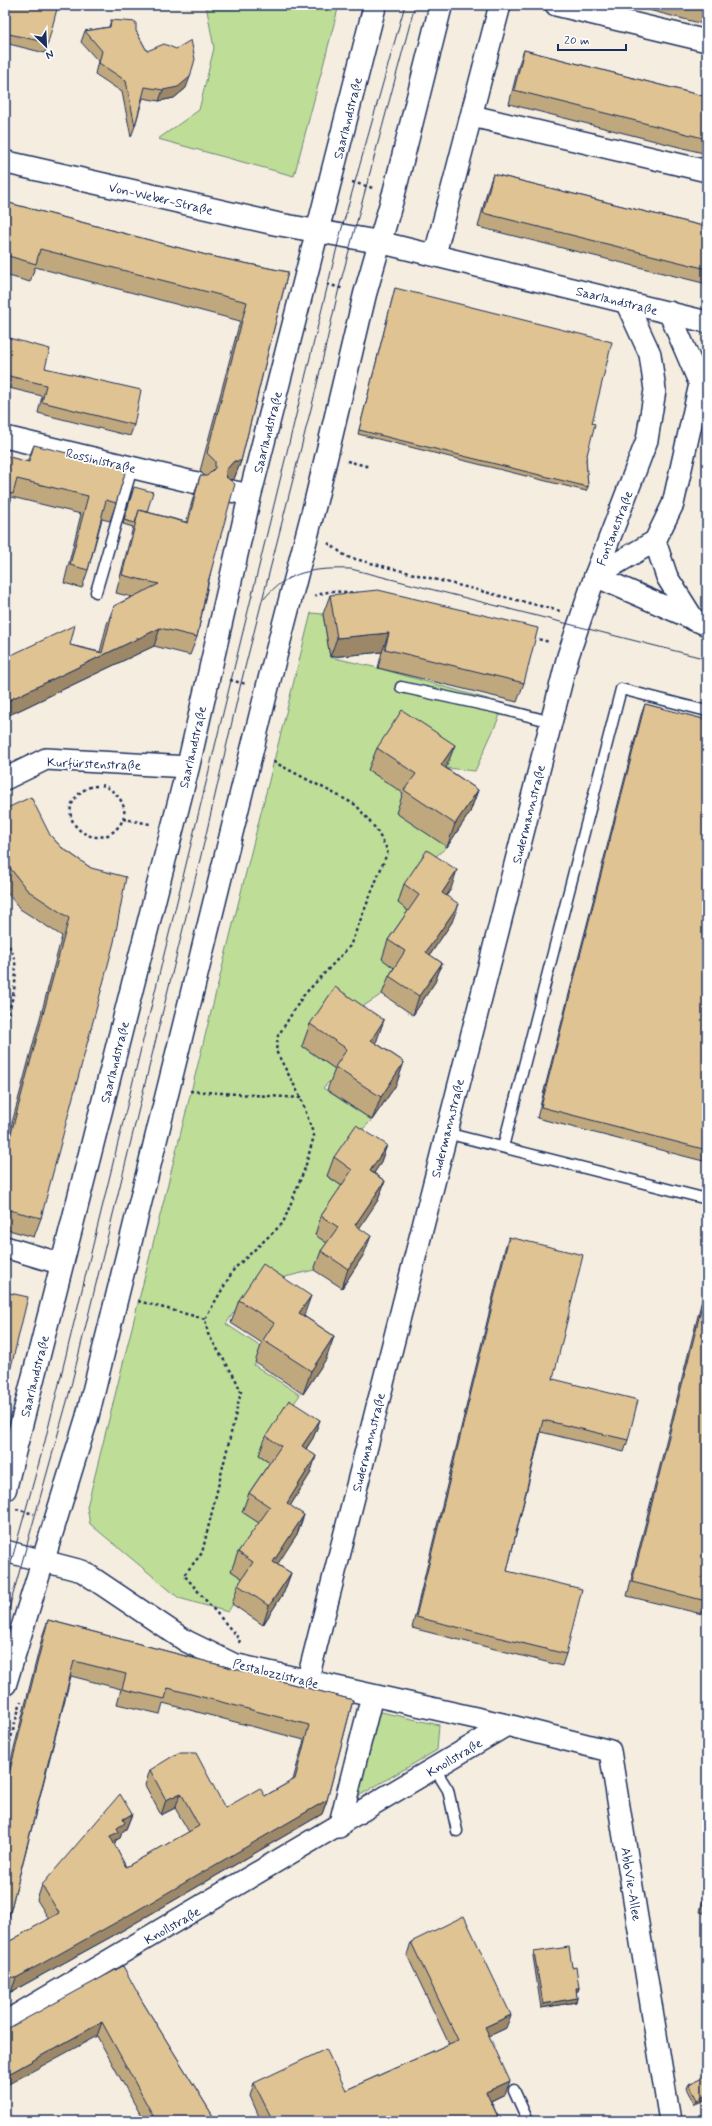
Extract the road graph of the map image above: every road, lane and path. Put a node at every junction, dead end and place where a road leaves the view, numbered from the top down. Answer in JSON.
{"nodes":[{"id":1,"x":375,"y":5,"type":"edge"},
{"id":2,"x":441,"y":5,"type":"edge"},
{"id":3,"x":500,"y":5,"type":"edge"},
{"id":4,"x":556,"y":5,"type":"edge"},
{"id":5,"x":707,"y":41,"type":"edge"},
{"id":6,"x":472,"y":116,"type":"junction"},
{"id":7,"x":5,"y":162,"type":"edge"},
{"id":8,"x":707,"y":171,"type":"edge"},
{"id":9,"x":331,"y":177,"type":"junction"},
{"id":10,"x":394,"y":193,"type":"junction"},
{"id":11,"x":318,"y":230,"type":"junction"},
{"id":12,"x":379,"y":242,"type":"junction"},
{"id":13,"x":435,"y":254,"type":"junction"},
{"id":14,"x":306,"y":279,"type":"junction"},
{"id":15,"x":365,"y":294,"type":"junction"},
{"id":16,"x":626,"y":302,"type":"junction"},
{"id":17,"x":668,"y":312,"type":"junction"},
{"id":18,"x":707,"y":322,"type":"edge"},
{"id":19,"x":704,"y":380,"type":"edge"},
{"id":20,"x":5,"y":437,"type":"edge"},
{"id":21,"x":343,"y":459,"type":"dead end"},
{"id":22,"x":370,"y":467,"type":"dead end"},
{"id":23,"x":132,"y":468,"type":"junction"},
{"id":24,"x":197,"y":483,"type":"edge"},
{"id":25,"x":323,"y":539,"type":"dead end"},
{"id":26,"x":655,"y":541,"type":"junction"},
{"id":27,"x":595,"y":576,"type":"junction"},
{"id":28,"x":96,"y":592,"type":"dead end"},
{"id":29,"x":362,"y":593,"type":"edge"},
{"id":30,"x":308,"y":598,"type":"dead end"},
{"id":31,"x":581,"y":617,"type":"junction"},
{"id":32,"x":701,"y":623,"type":"edge"},
{"id":33,"x":532,"y":638,"type":"edge"},
{"id":34,"x":571,"y":648,"type":"junction"},
{"id":35,"x":271,"y":674,"type":"junction"},
{"id":36,"x":206,"y":687,"type":"junction"},
{"id":37,"x":401,"y":687,"type":"dead end"},
{"id":38,"x":707,"y":711,"type":"edge"},
{"id":39,"x":552,"y":722,"type":"junction"},
{"id":40,"x":266,"y":758,"type":"dead end"},
{"id":41,"x":103,"y":762,"type":"junction"},
{"id":42,"x":188,"y":767,"type":"junction"},
{"id":43,"x":5,"y":779,"type":"edge"},
{"id":44,"x":102,"y":785,"type":"junction"},
{"id":45,"x":123,"y":819,"type":"junction"},
{"id":46,"x":156,"y":825,"type":"dead end"},
{"id":47,"x":5,"y":941,"type":"edge"},
{"id":48,"x":5,"y":1023,"type":"edge"},
{"id":49,"x":5,"y":1052,"type":"edge"},
{"id":50,"x":185,"y":1091,"type":"dead end"},
{"id":51,"x":301,"y":1098,"type":"junction"},
{"id":52,"x":446,"y":1133,"type":"junction"},
{"id":53,"x":503,"y":1147,"type":"junction"},
{"id":54,"x":707,"y":1199,"type":"edge"},
{"id":55,"x":5,"y":1247,"type":"edge"},
{"id":56,"x":62,"y":1264,"type":"junction"},
{"id":57,"x":135,"y":1300,"type":"dead end"},
{"id":58,"x":205,"y":1319,"type":"junction"},
{"id":59,"x":5,"y":1489,"type":"edge"},
{"id":60,"x":5,"y":1551,"type":"edge"},
{"id":61,"x":43,"y":1561,"type":"junction"},
{"id":62,"x":233,"y":1664,"type":"junction"},
{"id":63,"x":307,"y":1682,"type":"junction"},
{"id":64,"x":5,"y":1684,"type":"edge"},
{"id":65,"x":372,"y":1696,"type":"junction"},
{"id":66,"x":507,"y":1726,"type":"junction"},
{"id":67,"x":436,"y":1769,"type":"junction"},
{"id":68,"x":339,"y":1826,"type":"junction"},
{"id":69,"x":457,"y":1831,"type":"dead end"},
{"id":70,"x":5,"y":2022,"type":"edge"},
{"id":71,"x":514,"y":2090,"type":"dead end"},
{"id":72,"x":528,"y":2121,"type":"edge"},
{"id":73,"x":670,"y":2121,"type":"edge"}],
"edges":[{"from":1,"to":9,"type":"main road","name":"Saarlandstraße"},
{"from":2,"to":10,"type":"main road"},
{"from":3,"to":6,"type":"street"},
{"from":4,"to":5,"type":"street"},
{"from":6,"to":8,"type":"street"},
{"from":6,"to":13,"type":"street"},
{"from":7,"to":11,"type":"main road","name":"Von-Weber-Straße"},
{"from":9,"to":10,"type":"path"},
{"from":9,"to":11,"type":"main road","name":"Saarlandstraße"},
{"from":10,"to":12,"type":"main road"},
{"from":11,"to":12,"type":"main road","name":"Von-Weber-Straße"},
{"from":11,"to":14,"type":"main road","name":"Saarlandstraße"},
{"from":12,"to":13,"type":"street","name":"Saarlandstraße"},
{"from":12,"to":15,"type":"main road"},
{"from":13,"to":16,"type":"street","name":"Saarlandstraße"},
{"from":14,"to":15,"type":"path"},
{"from":14,"to":36,"type":"main road","name":"Saarlandstraße"},
{"from":15,"to":35,"type":"main road"},
{"from":16,"to":17,"type":"street","name":"Saarlandstraße"},
{"from":16,"to":27,"type":"street","name":"Fontanestraße"},
{"from":17,"to":18,"type":"street","name":"Saarlandstraße"},
{"from":17,"to":19,"type":"street"},
{"from":19,"to":26,"type":"street"},
{"from":20,"to":23,"type":"street","name":"Rossinistraße"},
{"from":21,"to":22,"type":"path"},
{"from":23,"to":24,"type":"street","name":"Rossinistraße"},
{"from":23,"to":28,"type":"lane"},
{"from":25,"to":31,"type":"path"},
{"from":26,"to":27,"type":"street","name":"Fontanestraße"},
{"from":26,"to":32,"type":"street"},
{"from":27,"to":31,"type":"street","name":"Sudermannstraße"},
{"from":27,"to":32,"type":"street"},
{"from":29,"to":30,"type":"path"},
{"from":31,"to":34,"type":"street","name":"Sudermannstraße"},
{"from":33,"to":34,"type":"path"},
{"from":34,"to":39,"type":"street","name":"Sudermannstraße"},
{"from":35,"to":36,"type":"path"},
{"from":35,"to":61,"type":"main road"},
{"from":36,"to":42,"type":"main road","name":"Saarlandstraße"},
{"from":37,"to":39,"type":"lane"},
{"from":38,"to":53,"type":"lane"},
{"from":39,"to":52,"type":"street","name":"Sudermannstraße"},
{"from":40,"to":51,"type":"path"},
{"from":41,"to":42,"type":"street","name":"Kurfürstenstraße"},
{"from":41,"to":43,"type":"street","name":"Kurfürstenstraße"},
{"from":41,"to":44,"type":"path"},
{"from":42,"to":56,"type":"main road","name":"Saarlandstraße"},
{"from":44,"to":45,"type":"path"},
{"from":44,"to":45,"type":"path"},
{"from":45,"to":46,"type":"path"},
{"from":47,"to":48,"type":"path"},
{"from":48,"to":49,"type":"path"},
{"from":50,"to":51,"type":"path"},
{"from":51,"to":58,"type":"path"},
{"from":52,"to":53,"type":"lane"},
{"from":52,"to":63,"type":"street","name":"Sudermannstraße"},
{"from":53,"to":54,"type":"lane"},
{"from":55,"to":56,"type":"street"},
{"from":56,"to":59,"type":"main road","name":"Saarlandstraße"},
{"from":57,"to":58,"type":"path"},
{"from":58,"to":62,"type":"path"},
{"from":60,"to":61,"type":"street","name":"Pestalozzistraße"},
{"from":61,"to":62,"type":"street","name":"Pestalozzistraße"},
{"from":61,"to":64,"type":"main road"},
{"from":62,"to":63,"type":"street","name":"Pestalozzistraße"},
{"from":63,"to":65,"type":"street","name":"Pestalozzistraße"},
{"from":65,"to":66,"type":"street","name":"Pestalozzistraße"},
{"from":65,"to":68,"type":"street"},
{"from":66,"to":67,"type":"street","name":"Knollstraße"},
{"from":66,"to":73,"type":"street","name":"AbbVie-Allee"},
{"from":67,"to":68,"type":"street","name":"Knollstraße"},
{"from":67,"to":69,"type":"lane"},
{"from":68,"to":70,"type":"street","name":"Knollstraße"},
{"from":71,"to":72,"type":"lane"}]}
